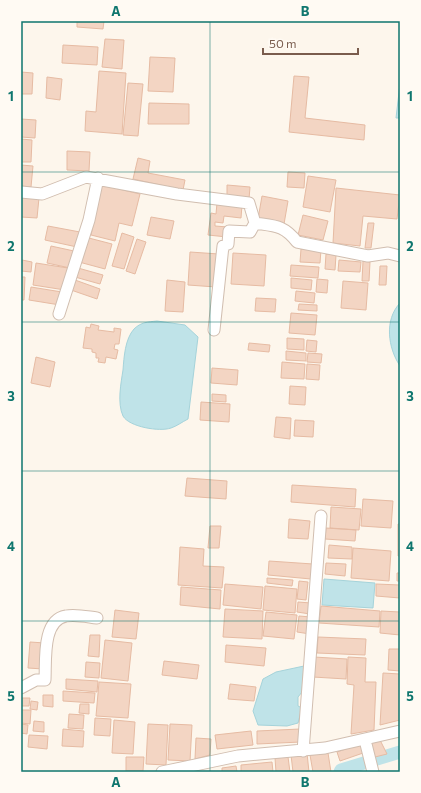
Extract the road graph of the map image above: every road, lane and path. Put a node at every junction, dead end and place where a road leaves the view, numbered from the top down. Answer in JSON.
{"nodes":[{"id":1,"x":98,"y":178,"type":"junction"},
{"id":2,"x":21,"y":192,"type":"edge"},
{"id":3,"x":255,"y":223,"type":"junction"},
{"id":4,"x":400,"y":256,"type":"edge"},
{"id":5,"x":59,"y":314,"type":"dead end"},
{"id":6,"x":214,"y":330,"type":"dead end"},
{"id":7,"x":321,"y":516,"type":"dead end"},
{"id":8,"x":97,"y":618,"type":"dead end"},
{"id":9,"x":21,"y":688,"type":"edge"},
{"id":10,"x":400,"y":731,"type":"edge"},
{"id":11,"x":366,"y":745,"type":"junction"},
{"id":12,"x":304,"y":751,"type":"junction"},
{"id":13,"x":372,"y":768,"type":"edge"},
{"id":14,"x":162,"y":772,"type":"edge"}],
"edges":[{"from":1,"to":2,"type":"street"},
{"from":1,"to":3,"type":"street"},
{"from":1,"to":5,"type":"street"},
{"from":3,"to":4,"type":"street"},
{"from":3,"to":6,"type":"street"},
{"from":7,"to":12,"type":"street"},
{"from":8,"to":9,"type":"street"},
{"from":10,"to":11,"type":"street"},
{"from":11,"to":12,"type":"street"},
{"from":11,"to":13,"type":"street"},
{"from":12,"to":14,"type":"street"}]}
